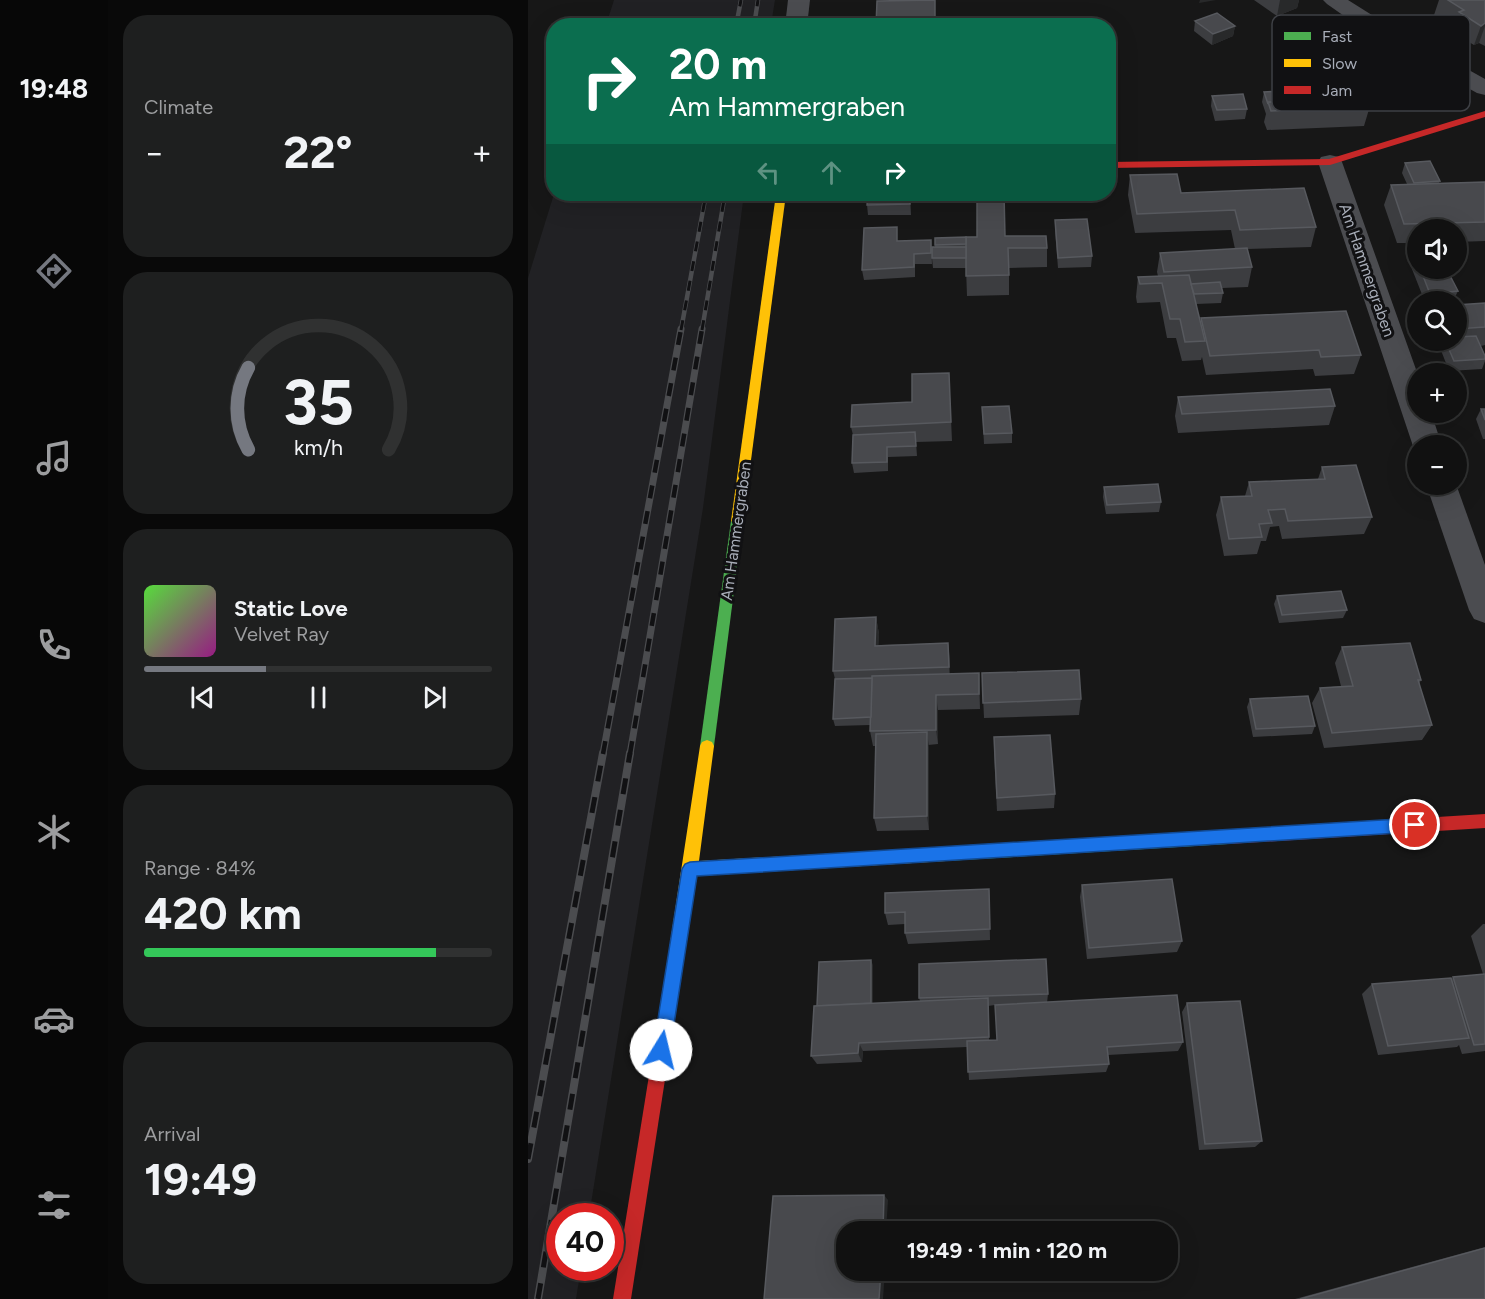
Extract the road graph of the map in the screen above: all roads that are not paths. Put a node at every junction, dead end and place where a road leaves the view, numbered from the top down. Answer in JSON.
{"nodes":[{"id":1,"x":799,"y":0,"type":"edge"},
{"id":2,"x":1334,"y":0,"type":"edge"},
{"id":3,"x":1357,"y":15,"type":"edge"},
{"id":4,"x":797,"y":18,"type":"edge"},
{"id":5,"x":1470,"y":80,"type":"edge"},
{"id":6,"x":1485,"y":88,"type":"edge"},
{"id":7,"x":1485,"y":114,"type":"edge"},
{"id":8,"x":1330,"y":162,"type":"junction"},
{"id":9,"x":1116,"y":165,"type":"edge"},
{"id":10,"x":780,"y":201,"type":"edge"},
{"id":11,"x":1424,"y":435,"type":"edge"},
{"id":12,"x":1446,"y":495,"type":"edge"},
{"id":13,"x":1485,"y":610,"type":"edge"},
{"id":14,"x":1485,"y":821,"type":"edge"},
{"id":15,"x":690,"y":869,"type":"junction"},
{"id":16,"x":622,"y":1299,"type":"edge"}],
"edges":[{"from":1,"to":4,"type":"street"},
{"from":2,"to":3,"type":"street"},
{"from":5,"to":6,"type":"street"},
{"from":7,"to":8,"type":"street"},
{"from":8,"to":9,"type":"street"},
{"from":8,"to":11,"type":"street","name":"Am Hammergraben"},
{"from":10,"to":15,"type":"street","name":"Am Hammergraben"},
{"from":12,"to":13,"type":"street"},
{"from":14,"to":15,"type":"street"},
{"from":15,"to":16,"type":"street","name":"Am Hammergraben"}]}
